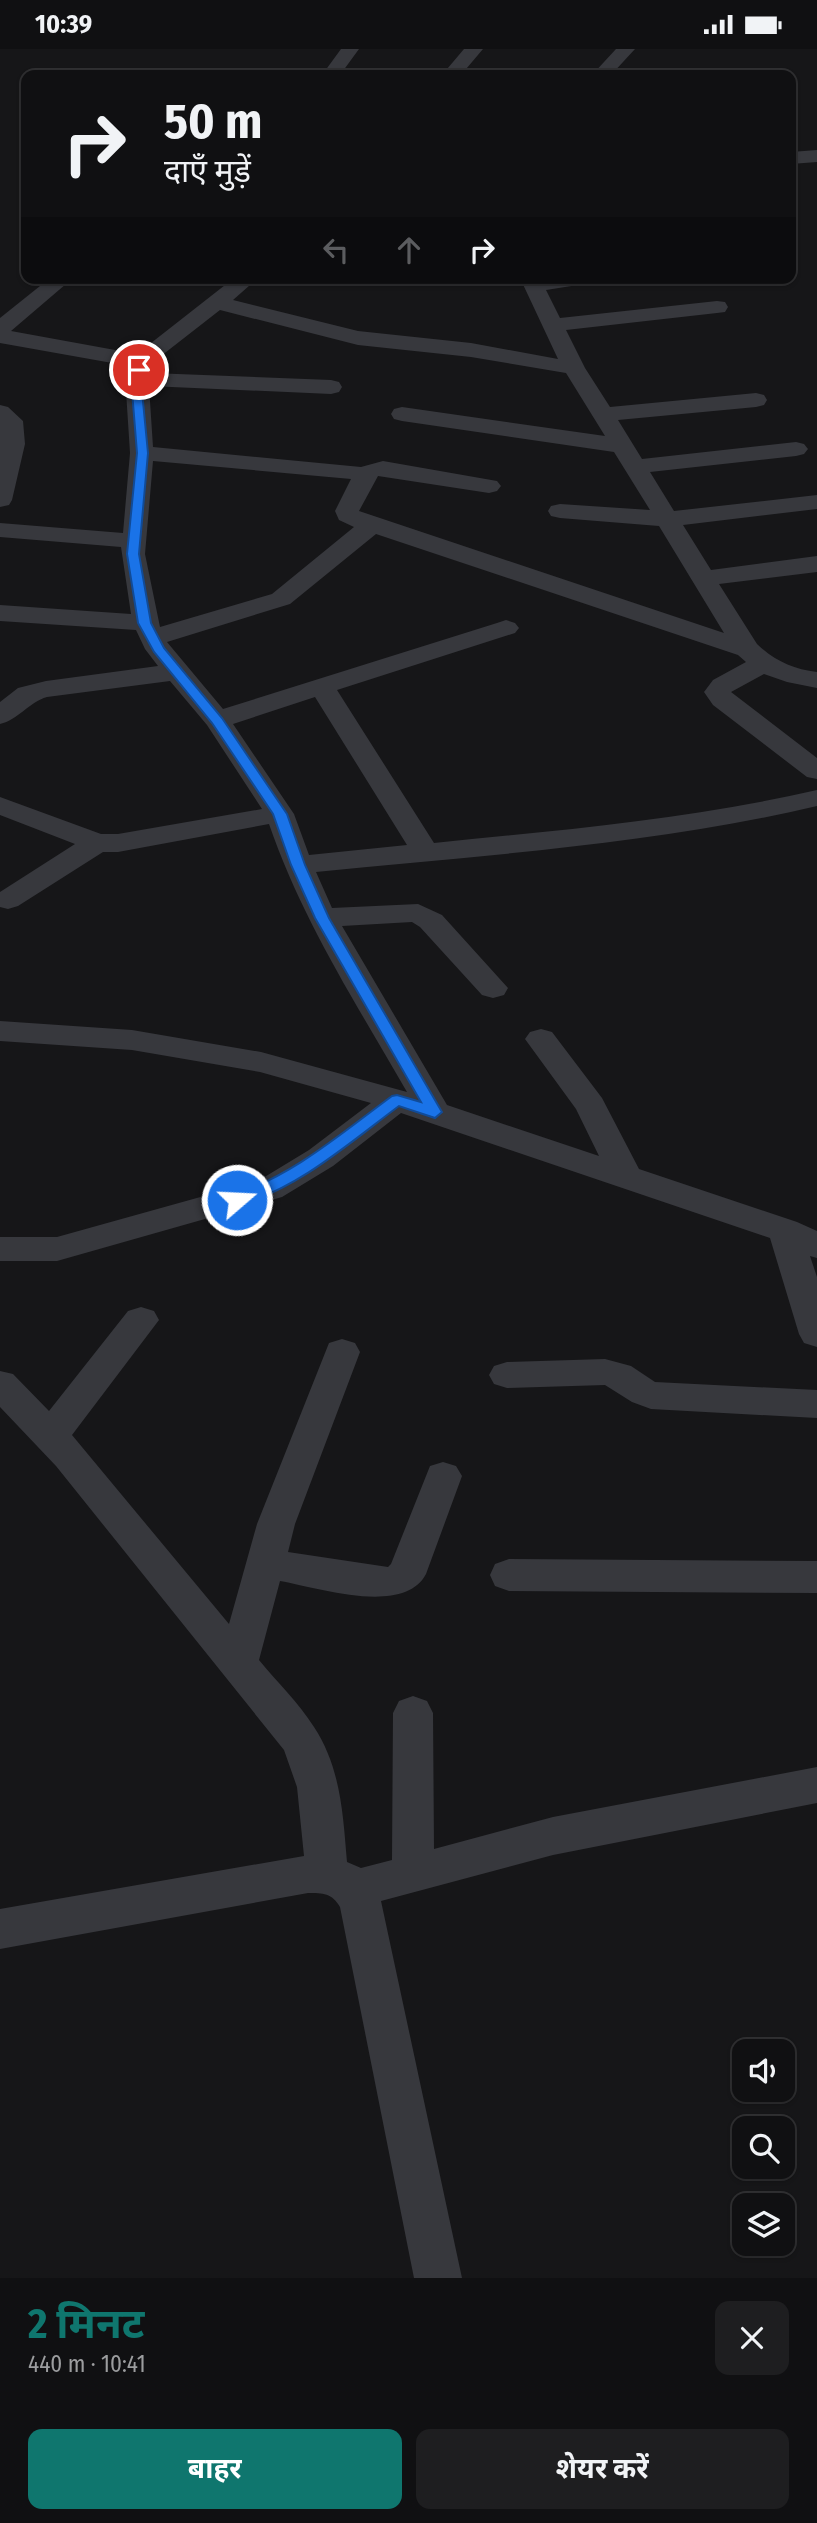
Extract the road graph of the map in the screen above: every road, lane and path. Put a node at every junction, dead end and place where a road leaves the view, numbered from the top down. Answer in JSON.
{"nodes":[{"id":1,"x":349,"y":49,"type":"edge"},
{"id":2,"x":474,"y":49,"type":"edge"},
{"id":3,"x":626,"y":49,"type":"edge"},
{"id":4,"x":334,"y":70,"type":"edge"},
{"id":5,"x":455,"y":70,"type":"edge"},
{"id":6,"x":606,"y":70,"type":"edge"},
{"id":7,"x":817,"y":156,"type":"edge"},
{"id":8,"x":796,"y":158,"type":"edge"},
{"id":9,"x":56,"y":284,"type":"edge"},
{"id":10,"x":240,"y":284,"type":"edge"},
{"id":11,"x":532,"y":284,"type":"edge"},
{"id":12,"x":215,"y":302,"type":"junction"},
{"id":13,"x":717,"y":307,"type":"dead end"},
{"id":14,"x":552,"y":325,"type":"junction"},
{"id":15,"x":0,"y":329,"type":"edge"},
{"id":16,"x":0,"y":336,"type":"edge"},
{"id":17,"x":574,"y":368,"type":"junction"},
{"id":18,"x":139,"y":370,"type":"junction"},
{"id":19,"x":331,"y":387,"type":"dead end"},
{"id":20,"x":756,"y":400,"type":"dead end"},
{"id":21,"x":0,"y":412,"type":"edge"},
{"id":22,"x":402,"y":414,"type":"dead end"},
{"id":23,"x":603,"y":415,"type":"junction"},
{"id":24,"x":622,"y":446,"type":"junction"},
{"id":25,"x":796,"y":449,"type":"dead end"},
{"id":26,"x":142,"y":453,"type":"junction"},
{"id":27,"x":635,"y":467,"type":"junction"},
{"id":28,"x":364,"y":476,"type":"junction"},
{"id":29,"x":489,"y":486,"type":"dead end"},
{"id":30,"x":0,"y":500,"type":"edge"},
{"id":31,"x":817,"y":502,"type":"edge"},
{"id":32,"x":560,"y":511,"type":"dead end"},
{"id":33,"x":667,"y":519,"type":"junction"},
{"id":34,"x":372,"y":525,"type":"junction"},
{"id":35,"x":0,"y":530,"type":"edge"},
{"id":36,"x":134,"y":541,"type":"junction"},
{"id":37,"x":817,"y":564,"type":"edge"},
{"id":38,"x":703,"y":578,"type":"junction"},
{"id":39,"x":0,"y":613,"type":"edge"},
{"id":40,"x":506,"y":628,"type":"dead end"},
{"id":41,"x":148,"y":631,"type":"junction"},
{"id":42,"x":754,"y":657,"type":"junction"},
{"id":43,"x":176,"y":672,"type":"junction"},
{"id":44,"x":817,"y":680,"type":"edge"},
{"id":45,"x":0,"y":681,"type":"edge"},
{"id":46,"x":322,"y":687,"type":"junction"},
{"id":47,"x":46,"y":689,"type":"junction"},
{"id":48,"x":0,"y":716,"type":"edge"},
{"id":49,"x":217,"y":720,"type":"junction"},
{"id":50,"x":817,"y":771,"type":"edge"},
{"id":51,"x":817,"y":798,"type":"edge"},
{"id":52,"x":0,"y":806,"type":"edge"},
{"id":53,"x":280,"y":814,"type":"junction"},
{"id":54,"x":97,"y":843,"type":"junction"},
{"id":55,"x":427,"y":854,"type":"junction"},
{"id":56,"x":298,"y":865,"type":"junction"},
{"id":57,"x":8,"y":900,"type":"dead end"},
{"id":58,"x":322,"y":918,"type":"junction"},
{"id":59,"x":494,"y":988,"type":"dead end"},
{"id":60,"x":0,"y":1031,"type":"edge"},
{"id":61,"x":541,"y":1039,"type":"dead end"},
{"id":62,"x":397,"y":1100,"type":"junction"},
{"id":63,"x":435,"y":1112,"type":"junction"},
{"id":64,"x":625,"y":1177,"type":"junction"},
{"id":65,"x":785,"y":1230,"type":"junction"},
{"id":66,"x":817,"y":1246,"type":"edge"},
{"id":67,"x":0,"y":1249,"type":"edge"},
{"id":68,"x":141,"y":1319,"type":"dead end"},
{"id":69,"x":817,"y":1335,"type":"edge"},
{"id":70,"x":342,"y":1352,"type":"dead end"},
{"id":71,"x":507,"y":1375,"type":"dead end"},
{"id":72,"x":0,"y":1384,"type":"edge"},
{"id":73,"x":817,"y":1404,"type":"edge"},
{"id":74,"x":50,"y":1436,"type":"junction"},
{"id":75,"x":443,"y":1476,"type":"dead end"},
{"id":76,"x":264,"y":1563,"type":"junction"},
{"id":77,"x":509,"y":1575,"type":"dead end"},
{"id":78,"x":817,"y":1577,"type":"edge"},
{"id":79,"x":238,"y":1663,"type":"junction"},
{"id":80,"x":413,"y":1713,"type":"dead end"},
{"id":81,"x":817,"y":1785,"type":"edge"},
{"id":82,"x":413,"y":1874,"type":"junction"},
{"id":83,"x":341,"y":1881,"type":"junction"},
{"id":84,"x":0,"y":1929,"type":"edge"},
{"id":85,"x":438,"y":2278,"type":"edge"}],
"edges":[{"from":1,"to":4,"type":"street"},
{"from":2,"to":5,"type":"street"},
{"from":3,"to":6,"type":"street"},
{"from":7,"to":8,"type":"street"},
{"from":9,"to":15,"type":"street"},
{"from":10,"to":12,"type":"street"},
{"from":11,"to":14,"type":"street"},
{"from":12,"to":17,"type":"street"},
{"from":12,"to":18,"type":"street"},
{"from":13,"to":14,"type":"street"},
{"from":14,"to":17,"type":"street"},
{"from":16,"to":18,"type":"street"},
{"from":17,"to":23,"type":"street"},
{"from":18,"to":19,"type":"street"},
{"from":18,"to":26,"type":"street"},
{"from":20,"to":23,"type":"street"},
{"from":21,"to":30,"type":"street"},
{"from":22,"to":24,"type":"street"},
{"from":23,"to":24,"type":"street"},
{"from":24,"to":27,"type":"street"},
{"from":25,"to":27,"type":"street"},
{"from":26,"to":28,"type":"street"},
{"from":26,"to":36,"type":"street"},
{"from":27,"to":33,"type":"street"},
{"from":28,"to":29,"type":"street"},
{"from":28,"to":34,"type":"street"},
{"from":31,"to":33,"type":"street"},
{"from":32,"to":33,"type":"street"},
{"from":33,"to":38,"type":"street"},
{"from":34,"to":41,"type":"street"},
{"from":34,"to":42,"type":"street"},
{"from":35,"to":36,"type":"street"},
{"from":36,"to":41,"type":"street"},
{"from":37,"to":38,"type":"street"},
{"from":38,"to":42,"type":"street"},
{"from":39,"to":41,"type":"street"},
{"from":40,"to":46,"type":"street"},
{"from":41,"to":43,"type":"street"},
{"from":42,"to":44,"type":"street"},
{"from":42,"to":50,"type":"street"},
{"from":43,"to":47,"type":"street"},
{"from":43,"to":49,"type":"street"},
{"from":45,"to":47,"type":"street"},
{"from":46,"to":49,"type":"street"},
{"from":46,"to":55,"type":"street"},
{"from":47,"to":48,"type":"street"},
{"from":49,"to":53,"type":"street"},
{"from":51,"to":55,"type":"street"},
{"from":52,"to":54,"type":"street"},
{"from":53,"to":54,"type":"street"},
{"from":53,"to":56,"type":"street"},
{"from":54,"to":57,"type":"street"},
{"from":55,"to":56,"type":"street"},
{"from":56,"to":58,"type":"street"},
{"from":58,"to":59,"type":"street"},
{"from":58,"to":63,"type":"street"},
{"from":60,"to":62,"type":"street"},
{"from":61,"to":64,"type":"street"},
{"from":62,"to":63,"type":"street"},
{"from":62,"to":67,"type":"street"},
{"from":63,"to":64,"type":"street"},
{"from":64,"to":65,"type":"street"},
{"from":65,"to":66,"type":"street"},
{"from":65,"to":69,"type":"street"},
{"from":68,"to":74,"type":"street"},
{"from":70,"to":76,"type":"street"},
{"from":71,"to":73,"type":"street"},
{"from":72,"to":74,"type":"street"},
{"from":74,"to":79,"type":"street"},
{"from":75,"to":76,"type":"street"},
{"from":76,"to":79,"type":"street"},
{"from":77,"to":78,"type":"street"},
{"from":79,"to":83,"type":"street"},
{"from":80,"to":82,"type":"street"},
{"from":81,"to":82,"type":"street"},
{"from":82,"to":83,"type":"street"},
{"from":83,"to":84,"type":"street"},
{"from":83,"to":85,"type":"street"}]}
